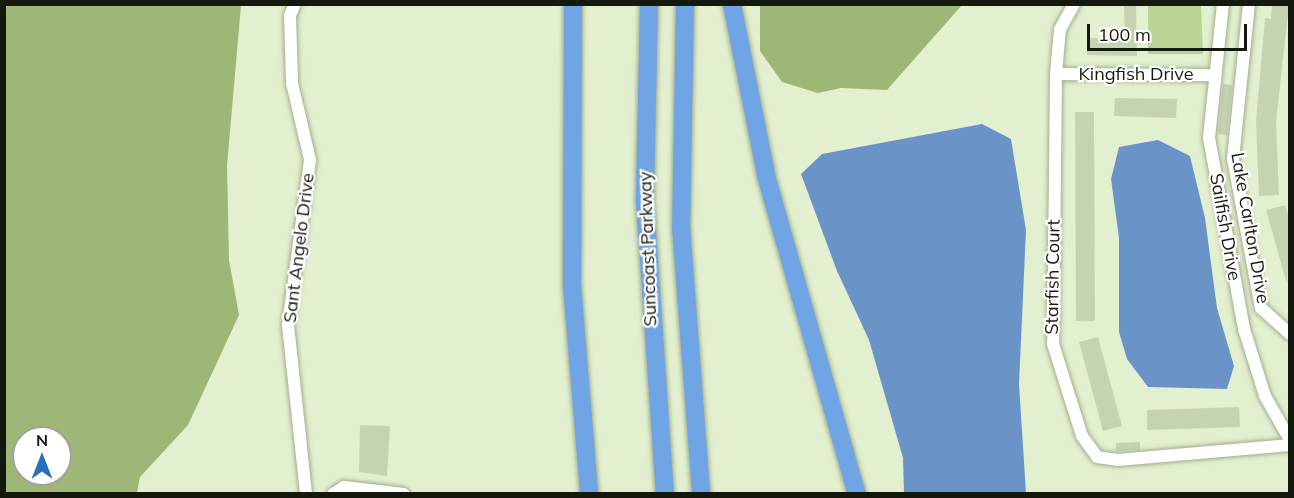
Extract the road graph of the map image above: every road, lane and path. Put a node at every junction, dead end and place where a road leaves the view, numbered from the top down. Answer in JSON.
{"nodes":[{"id":1,"x":295,"y":4,"type":"edge"},
{"id":2,"x":573,"y":4,"type":"edge"},
{"id":3,"x":649,"y":4,"type":"edge"},
{"id":4,"x":685,"y":4,"type":"edge"},
{"id":5,"x":732,"y":4,"type":"edge"},
{"id":6,"x":1074,"y":4,"type":"edge"},
{"id":7,"x":1223,"y":4,"type":"edge"},
{"id":8,"x":1249,"y":4,"type":"edge"},
{"id":9,"x":1056,"y":74,"type":"junction"},
{"id":10,"x":1215,"y":75,"type":"junction"},
{"id":11,"x":1290,"y":334,"type":"edge"},
{"id":12,"x":1290,"y":440,"type":"edge"},
{"id":13,"x":1290,"y":445,"type":"edge"},
{"id":14,"x":306,"y":494,"type":"edge"},
{"id":15,"x":333,"y":494,"type":"edge"},
{"id":16,"x":404,"y":494,"type":"edge"},
{"id":17,"x":589,"y":494,"type":"edge"},
{"id":18,"x":665,"y":494,"type":"edge"},
{"id":19,"x":701,"y":494,"type":"edge"},
{"id":20,"x":857,"y":494,"type":"edge"}],
"edges":[{"from":1,"to":14,"type":"street","name":"Sant Angelo Drive"},
{"from":2,"to":17,"type":"highway"},
{"from":3,"to":18,"type":"highway","name":"Suncoast Parkway"},
{"from":4,"to":19,"type":"highway","name":"Suncoast Parkway"},
{"from":5,"to":20,"type":"highway"},
{"from":6,"to":9,"type":"street","name":"Starfish Court"},
{"from":7,"to":10,"type":"street","name":"Sailfish Drive"},
{"from":8,"to":11,"type":"street","name":"Lake Carlton Drive"},
{"from":9,"to":10,"type":"street","name":"Kingfish Drive"},
{"from":9,"to":13,"type":"street","name":"Starfish Court"},
{"from":10,"to":12,"type":"street","name":"Sailfish Drive"},
{"from":15,"to":16,"type":"street"}]}
